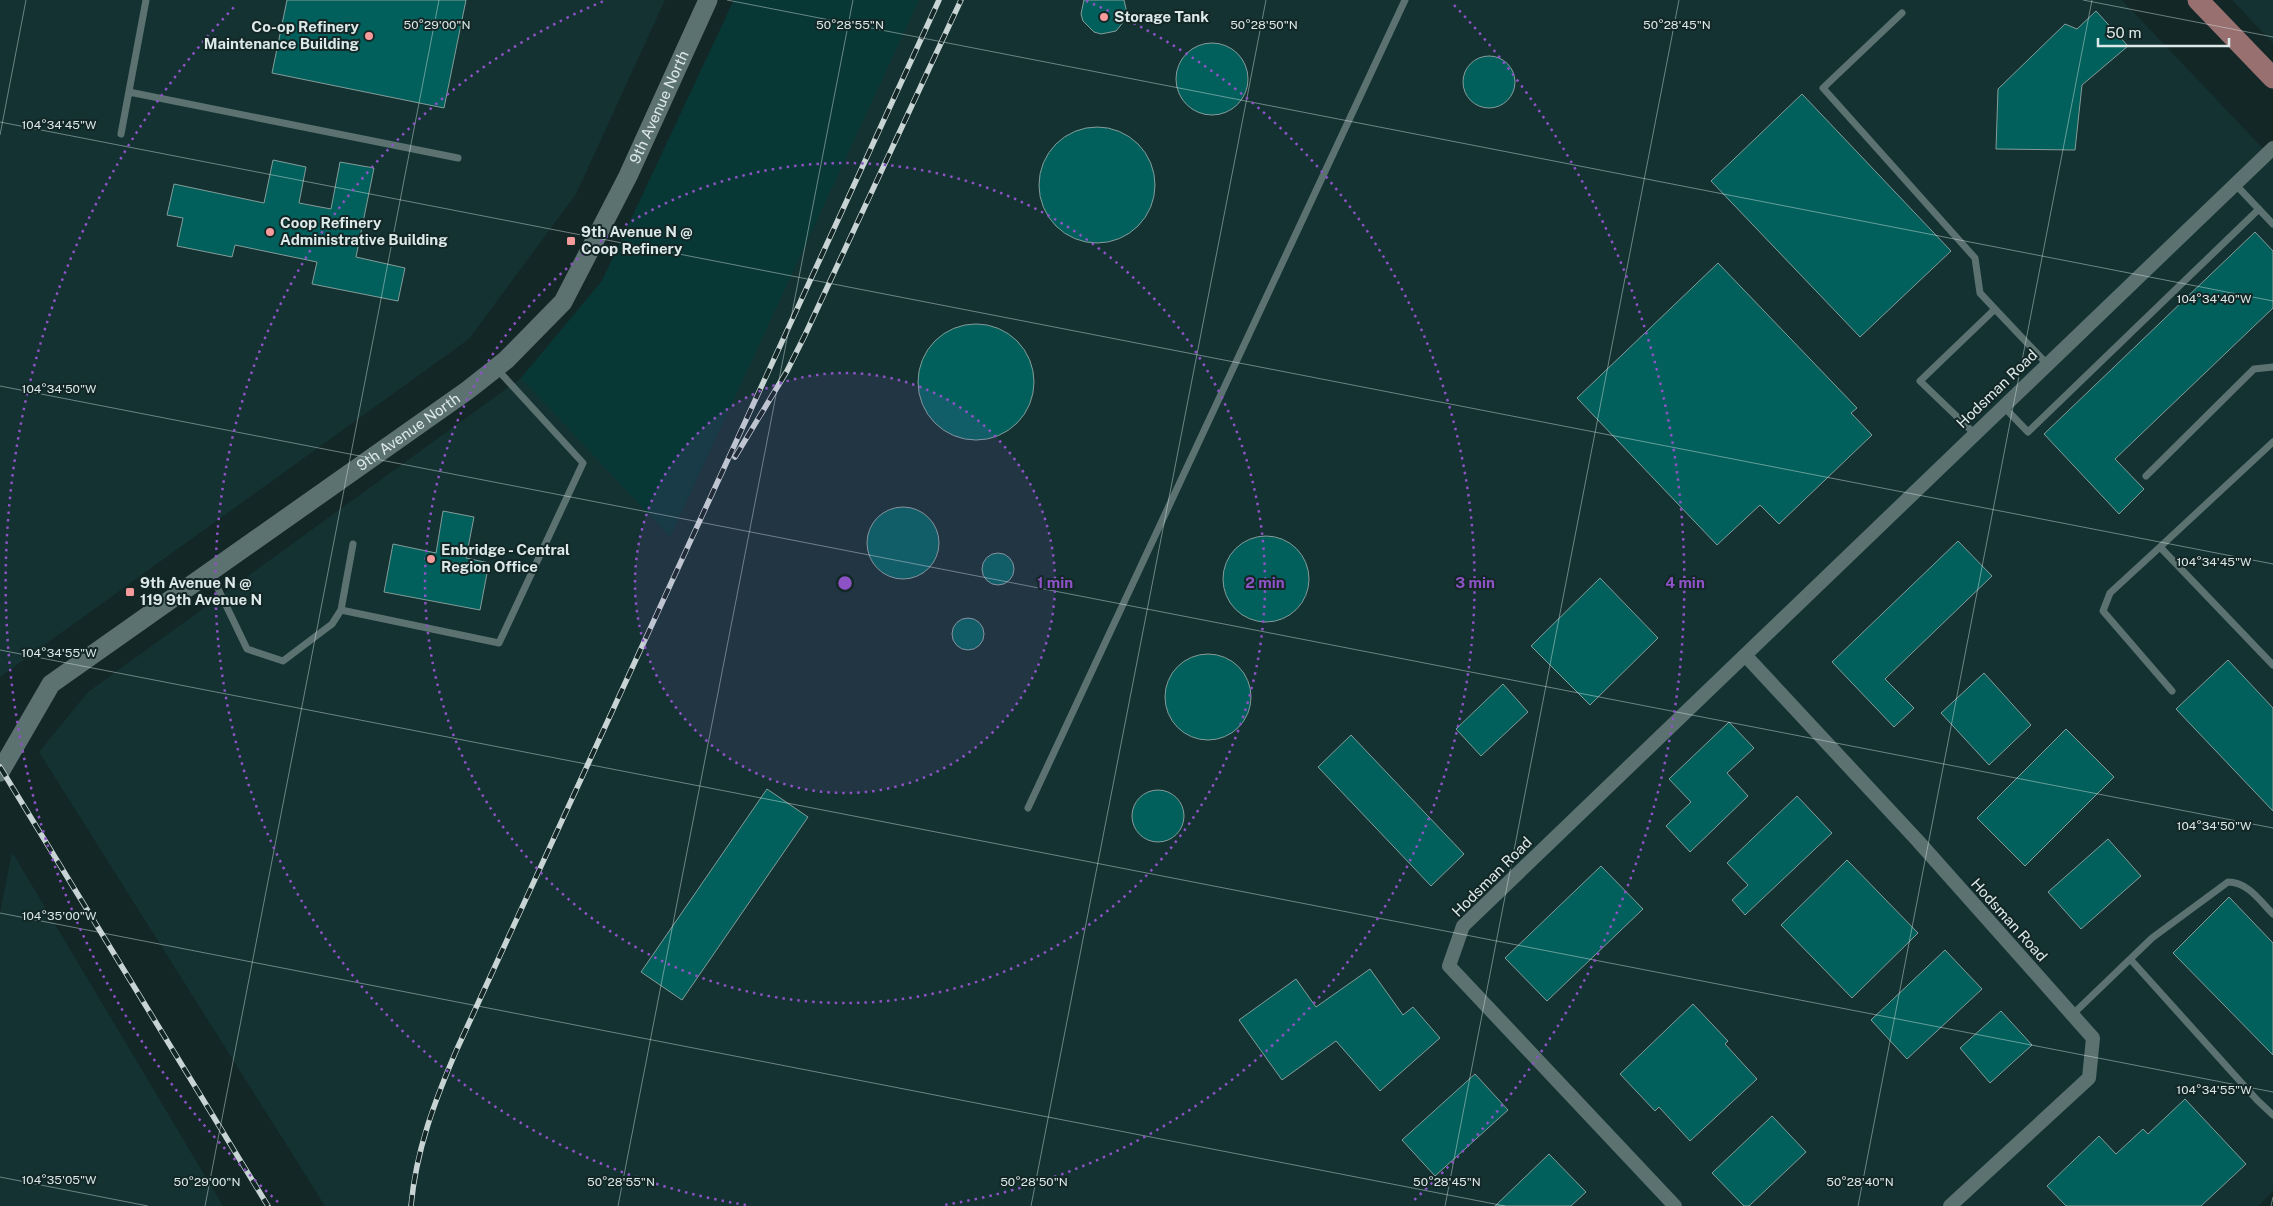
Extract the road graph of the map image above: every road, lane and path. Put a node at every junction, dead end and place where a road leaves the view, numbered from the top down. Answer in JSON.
{"nodes":[{"id":1,"x":146,"y":0,"type":"edge"},
{"id":2,"x":708,"y":0,"type":"edge"},
{"id":3,"x":1406,"y":0,"type":"edge"},
{"id":4,"x":2198,"y":0,"type":"edge"},
{"id":5,"x":1902,"y":14,"type":"dead end"},
{"id":6,"x":2273,"y":78,"type":"edge"},
{"id":7,"x":129,"y":92,"type":"junction"},
{"id":8,"x":121,"y":134,"type":"dead end"},
{"id":9,"x":2273,"y":148,"type":"edge"},
{"id":10,"x":458,"y":158,"type":"dead end"},
{"id":11,"x":2235,"y":184,"type":"junction"},
{"id":12,"x":2258,"y":209,"type":"junction"},
{"id":13,"x":2273,"y":224,"type":"edge"},
{"id":14,"x":1995,"y":309,"type":"junction"},
{"id":15,"x":2047,"y":364,"type":"junction"},
{"id":16,"x":2273,"y":367,"type":"edge"},
{"id":17,"x":496,"y":368,"type":"junction"},
{"id":18,"x":2003,"y":406,"type":"junction"},
{"id":19,"x":1975,"y":434,"type":"junction"},
{"id":20,"x":2273,"y":442,"type":"edge"},
{"id":21,"x":2146,"y":476,"type":"dead end"},
{"id":22,"x":353,"y":544,"type":"dead end"},
{"id":23,"x":2160,"y":547,"type":"junction"},
{"id":24,"x":210,"y":572,"type":"junction"},
{"id":25,"x":340,"y":610,"type":"junction"},
{"id":26,"x":1745,"y":655,"type":"junction"},
{"id":27,"x":2273,"y":665,"type":"edge"},
{"id":28,"x":2172,"y":691,"type":"dead end"},
{"id":29,"x":0,"y":772,"type":"edge"},
{"id":30,"x":1028,"y":808,"type":"dead end"},
{"id":31,"x":2273,"y":914,"type":"edge"},
{"id":32,"x":2131,"y":960,"type":"junction"},
{"id":33,"x":2072,"y":1015,"type":"junction"},
{"id":34,"x":2273,"y":1115,"type":"edge"},
{"id":35,"x":1675,"y":1206,"type":"edge"},
{"id":36,"x":1950,"y":1206,"type":"edge"}],
"edges":[{"from":1,"to":7,"type":"lane"},
{"from":2,"to":17,"type":"street","name":"9th Avenue North"},
{"from":3,"to":30,"type":"lane"},
{"from":4,"to":6,"type":"main road"},
{"from":5,"to":14,"type":"lane"},
{"from":7,"to":8,"type":"lane"},
{"from":7,"to":10,"type":"lane"},
{"from":9,"to":11,"type":"street","name":"Hodsman Road"},
{"from":11,"to":12,"type":"lane"},
{"from":11,"to":15,"type":"street","name":"Hodsman Road"},
{"from":12,"to":13,"type":"lane"},
{"from":12,"to":18,"type":"lane"},
{"from":14,"to":15,"type":"lane"},
{"from":14,"to":19,"type":"lane"},
{"from":15,"to":18,"type":"street","name":"Hodsman Road"},
{"from":16,"to":21,"type":"lane"},
{"from":17,"to":24,"type":"street","name":"9th Avenue North"},
{"from":17,"to":25,"type":"lane"},
{"from":18,"to":19,"type":"street","name":"Hodsman Road"},
{"from":19,"to":26,"type":"street","name":"Hodsman Road"},
{"from":20,"to":23,"type":"lane"},
{"from":22,"to":25,"type":"lane"},
{"from":23,"to":27,"type":"lane"},
{"from":23,"to":28,"type":"lane"},
{"from":24,"to":25,"type":"lane"},
{"from":24,"to":29,"type":"street","name":"9th Avenue North"},
{"from":26,"to":33,"type":"street","name":"Hodsman Road"},
{"from":26,"to":35,"type":"street","name":"Hodsman Road"},
{"from":31,"to":32,"type":"lane"},
{"from":32,"to":33,"type":"lane"},
{"from":32,"to":34,"type":"lane"},
{"from":33,"to":36,"type":"street","name":"Hodsman Road"}]}
